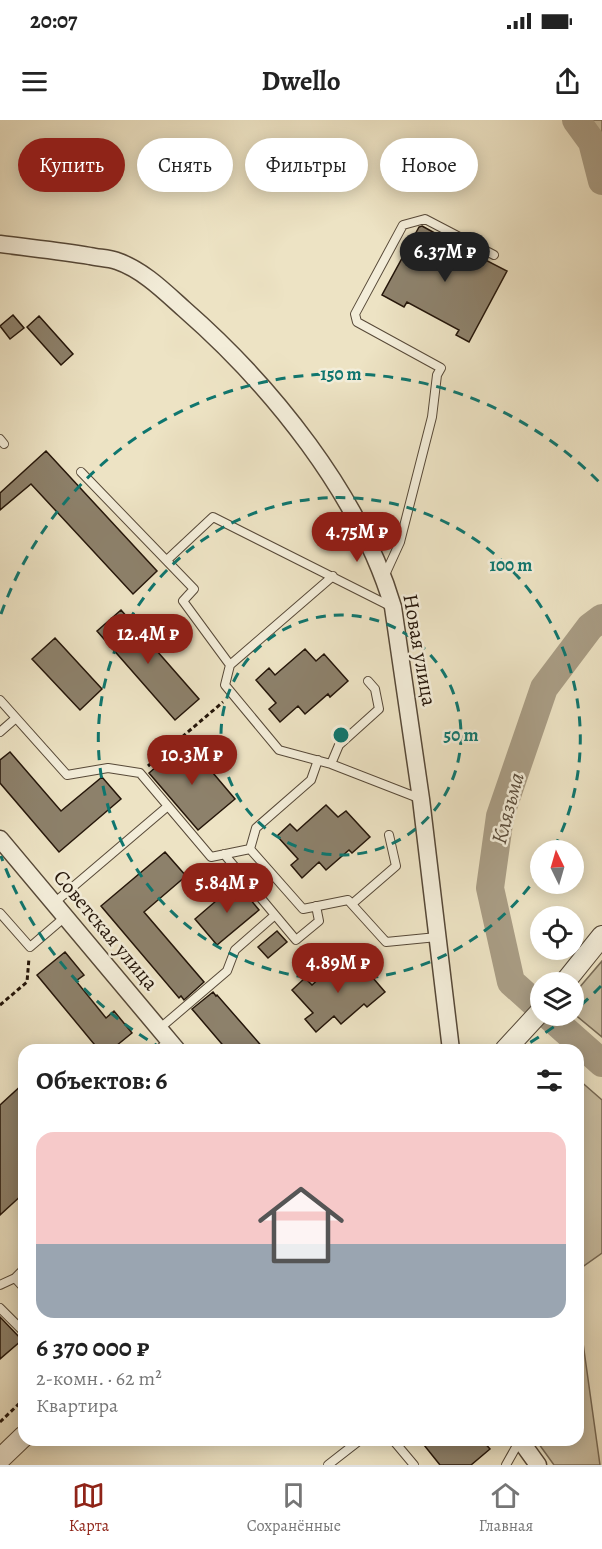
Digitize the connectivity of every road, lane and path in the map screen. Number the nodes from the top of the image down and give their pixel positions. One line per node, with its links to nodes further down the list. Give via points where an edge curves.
1 (0, 244): 6 (street, Новая улица, via 117,261 150,280 206,328 288,416 351,511)
2 (494, 255): 6 (lane, via 425,219 403,225 355,314 357,322 441,368 400,542)
3 (81, 472): 4 (lane)
4 (167, 560): 5 (lane, via 213,517); 8 (lane, via 194,589 183,601)
5 (333, 576): 7 (lane); 8 (lane)
6 (384, 577): 7 (street, Новая улица)
7 (393, 607): 17 (street, Новая улица)
8 (230, 665): 10 (lane, via 225,685)
9 (368, 681): 15 (lane, via 375,688 379,709 339,745)
10 (232, 694): 14 (lane, via 279,750); 16 (path)
11 (0, 700): 12 (lane)
12 (16, 718): 13 (lane); 16 (lane, via 66,775 108,768)
13 (0, 732)
14 (318, 760): 15 (lane); 21 (lane, via 311,780 256,828)
15 (331, 764): 17 (lane)
16 (140, 773): 18 (lane)
17 (421, 799): 30 (street, Новая улица)
18 (168, 806): 22 (lane, via 211,857); 23 (lane)
19 (389, 835): 24 (lane, via 396,866)
20 (0, 839): 23 (street, Советская улица)
21 (250, 849): 22 (lane); 25 (lane, via 303,909)
22 (224, 854): 27 (lane)
23 (54, 903): 28 (street, Советская улица)
24 (352, 904): 25 (lane, via 348,900); 30 (lane, via 386,942)
25 (316, 906): 27 (lane, via 319,921 296,940)
26 (0, 913): 31 (lane)
27 (275, 915): 35 (lane, via 235,950 227,971)
28 (65, 917): 31 (lane); 35 (street, Советская улица)
29 (602, 936): 32 (street)
30 (437, 937): 36 (street, Новая улица)
31 (30, 947): 33 (path, via 27,982)
32 (574, 972)
33 (0, 1005)
34 (530, 1023): 37 (street)
35 (166, 1042)
36 (450, 1044)
37 (511, 1044)
38 (18, 1275): 39 (lane)
39 (15, 1278): 40 (lane); 41 (lane)
40 (18, 1281)
41 (0, 1285)
42 (0, 1308): 43 (lane)
43 (18, 1326)
44 (18, 1406): 45 (path)
45 (0, 1422)
46 (18, 1442): 51 (street)
47 (351, 1446): 52 (lane)
48 (398, 1446): 53 (lane)
49 (517, 1446): 54 (lane)
50 (524, 1446): 55 (street)
51 (0, 1459)
52 (328, 1465)
53 (414, 1465)
54 (506, 1465)
55 (538, 1465)

